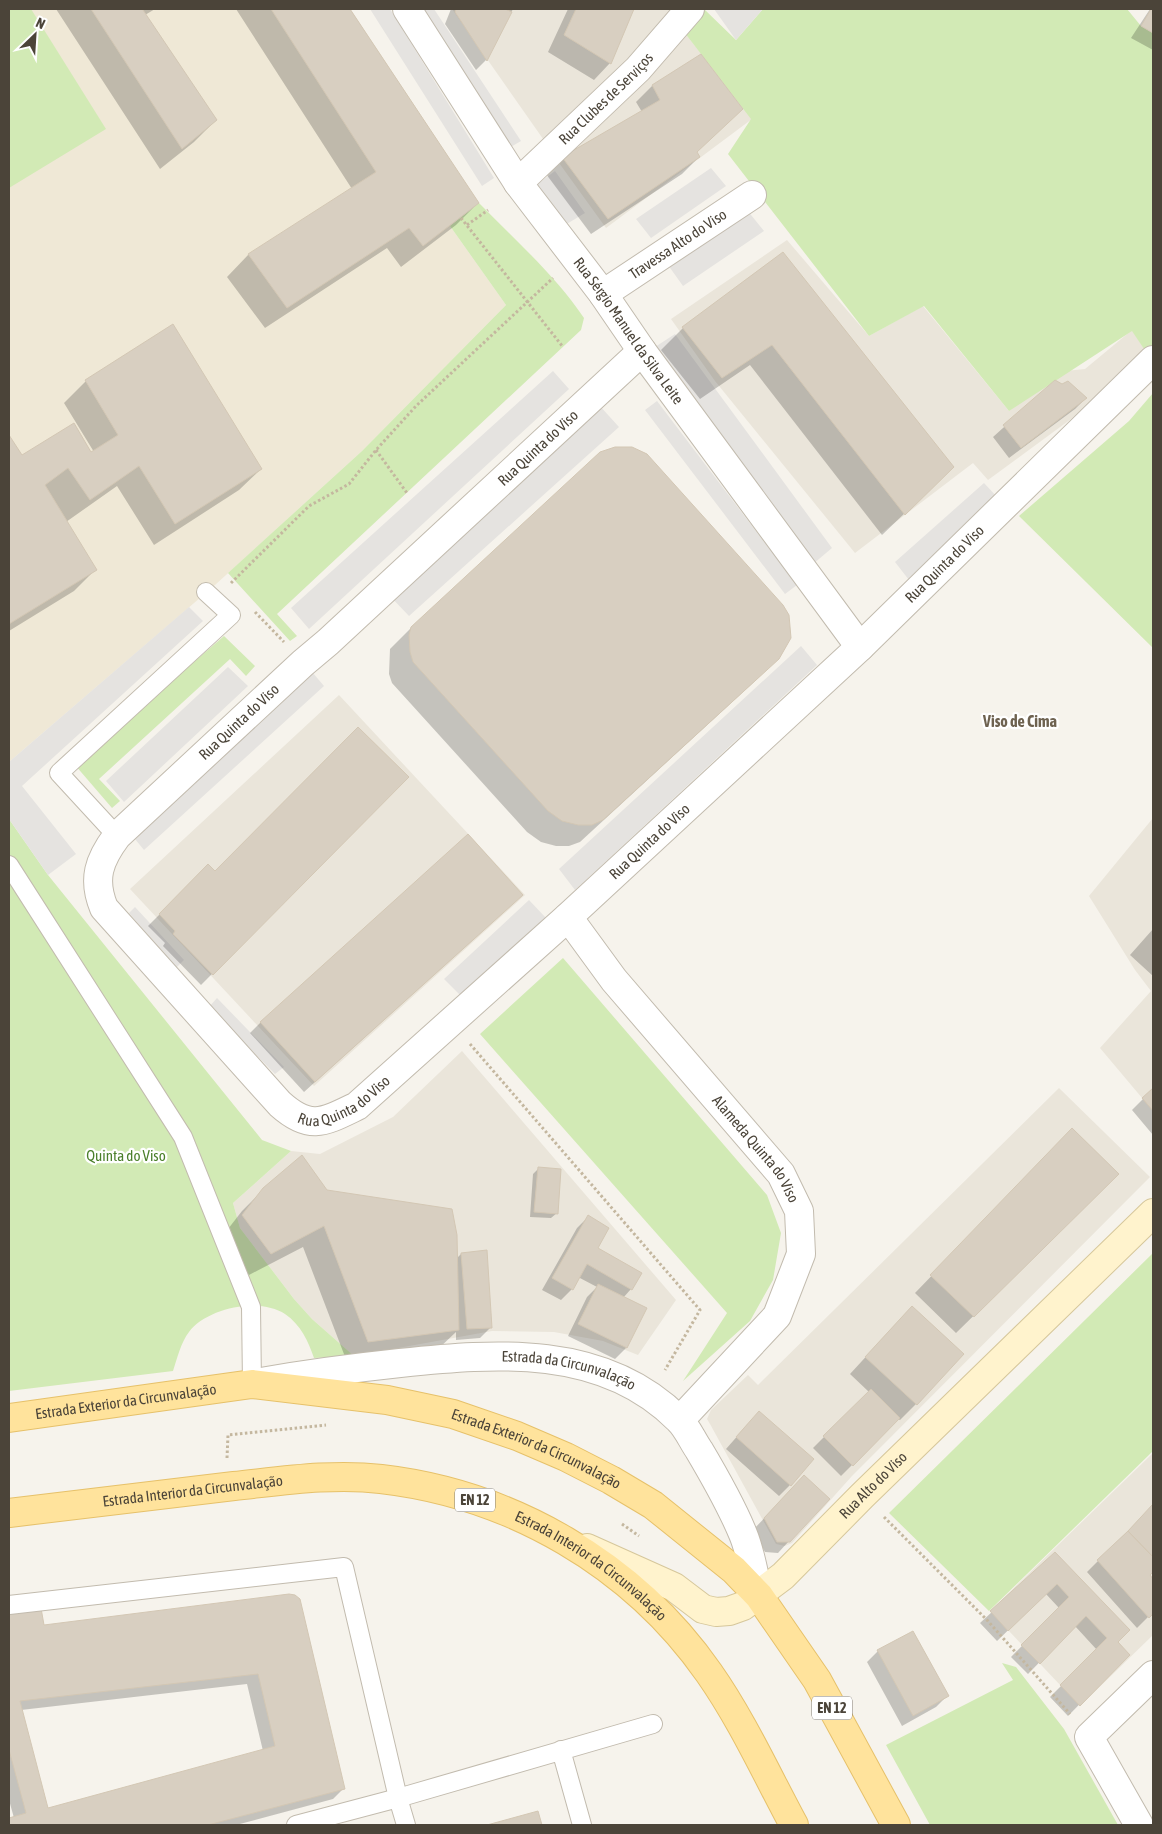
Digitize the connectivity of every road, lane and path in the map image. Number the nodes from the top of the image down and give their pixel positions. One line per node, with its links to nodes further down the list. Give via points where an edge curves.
1 (407, 9): 3 (street, Rua Sérgio Manuel da Silva Leite)
2 (690, 9): 3 (street, Rua Clubes de Serviços, via 638,69)
3 (518, 183): 9 (street, Rua Sérgio Manuel da Silva Leite)
4 (752, 195): 9 (street, Travessa Alto do Viso)
5 (488, 210): 7 (path)
6 (461, 218): 7 (path)
7 (467, 225): 10 (path)
8 (553, 278): 10 (path)
9 (604, 294): 12 (street, Rua Sérgio Manuel da Silva Leite)
10 (528, 302): 11 (path); 14 (path, via 416,406)
11 (563, 347)
12 (642, 351): 18 (street, Rua Sérgio Manuel da Silva Leite); 19 (street, Rua Quinta do Viso)
13 (1153, 360): 18 (street, Rua Quinta do Viso)
14 (376, 450): 15 (path); 16 (path, via 349,484 309,506)
15 (407, 493)
16 (229, 585)
17 (206, 592): 19 (lane, via 230,615 59,772)
18 (860, 647): 21 (street, Rua Quinta do Viso)
19 (117, 836): 22 (street, Rua Quinta do Viso, via 107,849 98,876 98,893 104,908 294,1117 310,1123 330,1120 357,1106)
20 (9, 865): 24 (lane, via 183,1137 251,1306)
21 (568, 917): 22 (street, Rua Quinta do Viso); 27 (street, Alameda Quinta do Viso, via 614,980 781,1174 798,1210 801,1254 776,1316)
22 (451, 1020): 25 (path, via 700,1310)
23 (1153, 1214): 28 (main road, Rua Alto do Viso)
24 (252, 1384): 25 (street, Estrada da Circunvalação, via 333,1370 444,1358 497,1356 556,1358 601,1370); 26 (main road, Estrada Exterior da Circunvalação / EN 12); 31 (main road, Estrada Exterior da Circunvalação / EN 12, via 387,1400 453,1414 517,1436 612,1480 653,1505 734,1570)
25 (651, 1395): 27 (street, Estrada da Circunvalação)
26 (9, 1418)
27 (680, 1420): 31 (street, Estrada da Circunvalação, via 714,1474 744,1535)
28 (862, 1496): 31 (main road, Rua Alto do Viso); 35 (path, via 987,1620)
29 (9, 1513): 30 (main road, Estrada Interior da Circunvalação / EN 12, via 270,1482 379,1478 464,1496)
30 (553, 1532): 31 (main road, Rua Alto do Viso, via 674,1587 703,1609 729,1611); 41 (main road, Estrada Interior da Circunvalação / EN 12, via 645,1598 679,1635 709,1672)
31 (759, 1596): 42 (main road, Estrada Exterior da Circunvalação / EN 12, via 817,1680)
32 (9, 1606): 37 (lane, via 344,1567)
33 (1153, 1675): 35 (street)
34 (653, 1724): 36 (lane)
35 (1089, 1737): 43 (street)
36 (561, 1750): 37 (lane); 40 (lane)
37 (398, 1798): 38 (lane); 39 (lane)
38 (296, 1825)
39 (406, 1825)
40 (582, 1825)
41 (794, 1825)
42 (896, 1825)
43 (1139, 1825)

